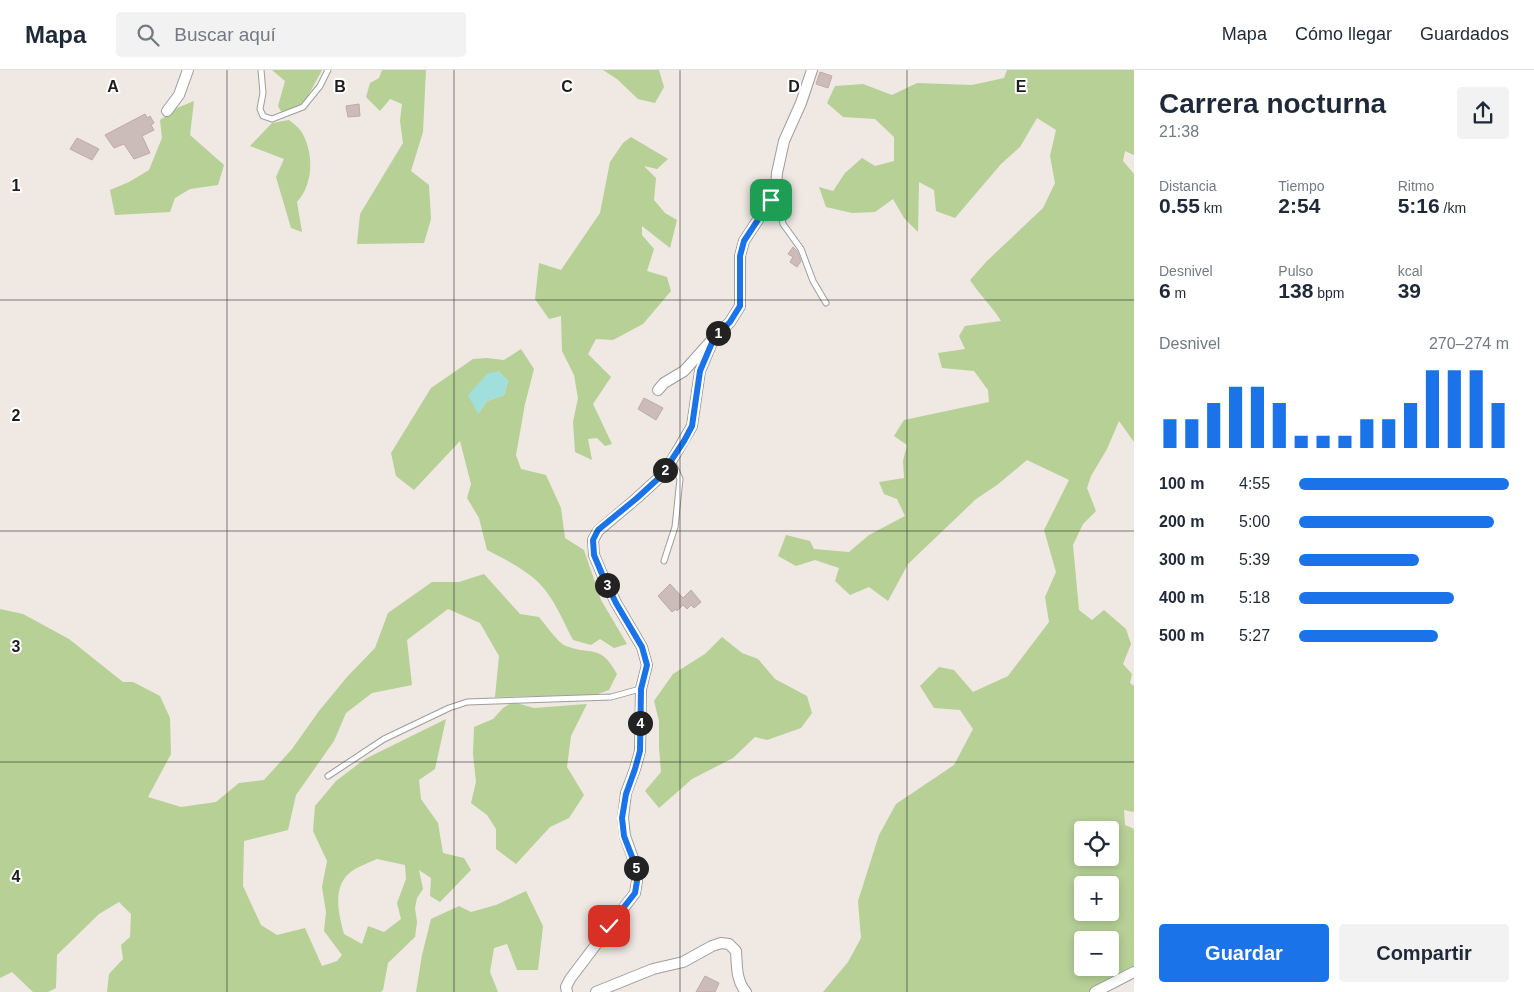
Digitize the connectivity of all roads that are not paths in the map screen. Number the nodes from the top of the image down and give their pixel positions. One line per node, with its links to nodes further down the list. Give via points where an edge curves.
1 (188, 70): 5 (street, via 179,95)
2 (261, 70): 3 (lane, via 263,93 260,109 263,116 272,118 303,106 320,86)
3 (328, 70)
4 (812, 70): 6 (street, via 784,141)
5 (167, 110)
6 (776, 187): 7 (lane, via 783,224 801,249 813,281); 8 (street, via 744,241 740,256 740,306)
7 (826, 303)
8 (714, 338): 9 (street, via 684,371); 10 (street, via 700,371 692,426)
9 (658, 390)
10 (672, 460): 11 (lane, via 680,479 675,527); 12 (street, via 661,476 598,530 593,540 594,555 602,574 642,647 647,665)
11 (664, 561)
12 (641, 689): 13 (lane, via 611,697 467,702 384,739); 15 (street, via 640,751 622,818 624,836 636,867 635,893 570,979)
13 (328, 776)
14 (1134, 972): 18 (street)
15 (567, 992)
16 (596, 992): 17 (street, via 653,969 683,962 721,943 729,944 736,951 739,979)
17 (746, 992)
18 (1095, 992)

